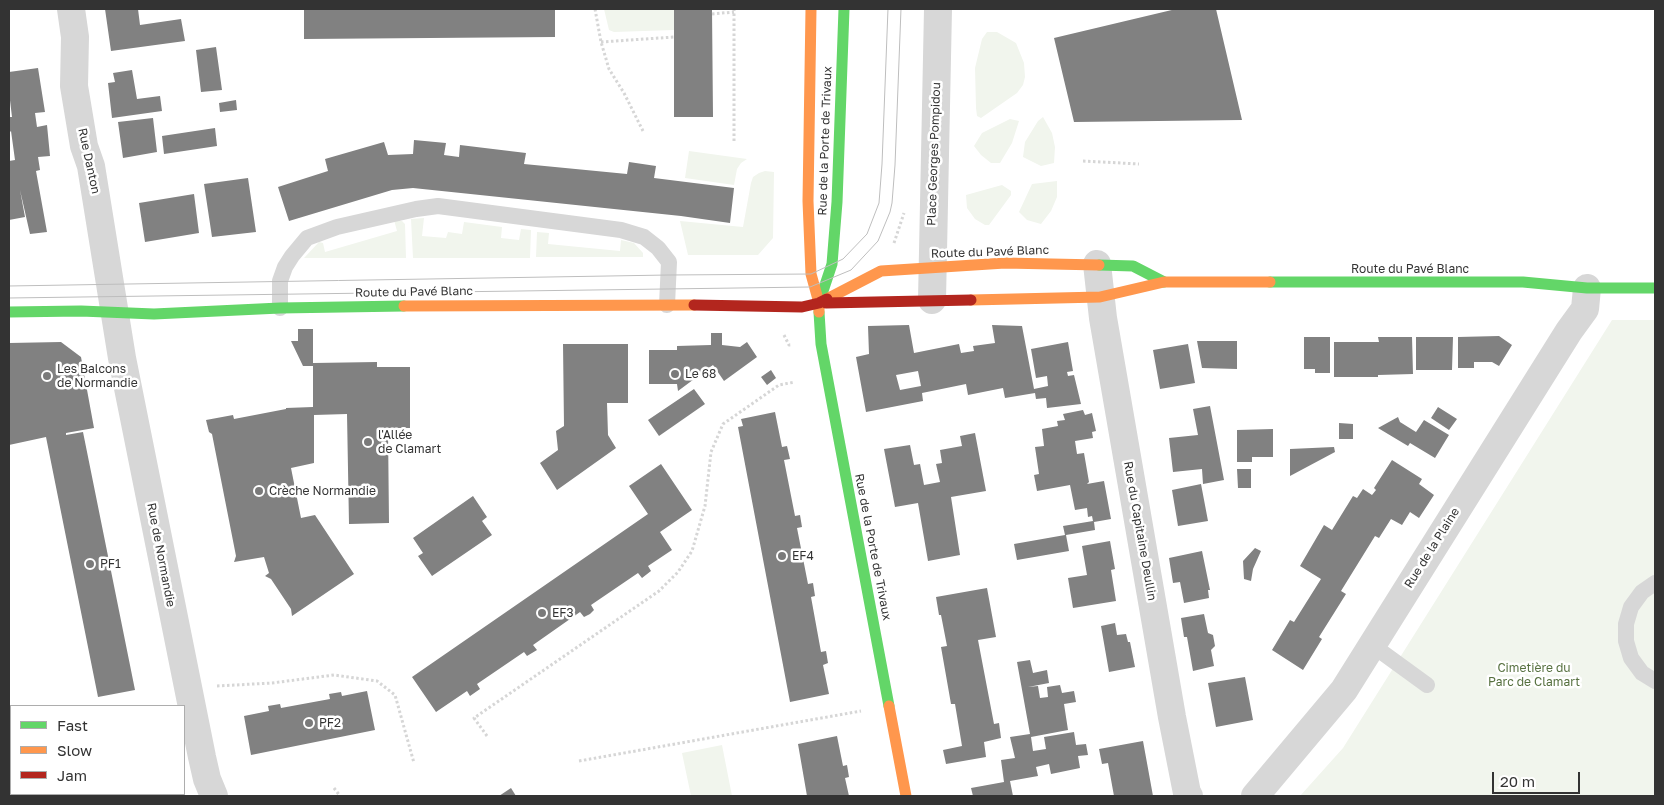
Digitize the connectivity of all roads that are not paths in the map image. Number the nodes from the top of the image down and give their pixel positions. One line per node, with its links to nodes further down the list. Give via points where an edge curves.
1 (71, 9): 16 (street, Rue Danton, via 75,37 74,86 84,146 91,166)
2 (811, 9): 12 (main road, Rue de la Porte de Trivaux, via 808,202 811,274)
3 (844, 9): 12 (main road, Rue de la Porte de Trivaux, via 833,255)
4 (938, 9): 6 (street, Place Georges Pompidou)
5 (1097, 264): 6 (main road, Route du Pavé Blanc, via 1005,263); 7 (main road, Route du Pavé Blanc, via 1133,266); 10 (street, Rue du Capitaine Deullin)
6 (931, 267): 11 (street, Place Georges Pompidou); 12 (main road, Route du Pavé Blanc, via 881,271)
7 (1164, 282): 8 (main road, Route du Pavé Blanc, via 1524,282); 10 (main road, Route du Pavé Blanc)
8 (1587, 288): 9 (main road, Route du Pavé Blanc); 18 (street, Rue de la Plaine, via 1585,309)
9 (1655, 288)
10 (1100, 297): 11 (main road, Route du Pavé Blanc); 23 (street, Rue du Capitaine Deullin, via 1172,717)
11 (932, 300): 12 (main road, Route du Pavé Blanc)
12 (819, 303): 13 (main road, Route du Pavé Blanc, via 802,307); 22 (main road, Rue de la Porte de Trivaux, via 821,344)
13 (666, 306): 14 (main road, Route du Pavé Blanc); 14 (lane, via 668,262 644,237 621,230 438,206 337,227 307,238 285,267 280,281)
14 (280, 308): 16 (main road, Route du Pavé Blanc)
15 (9, 312): 16 (main road, Route du Pavé Blanc)
16 (115, 313): 21 (street, Rue de Normandie, via 189,692 207,779)
17 (1655, 583): 19 (lane, via 1642,592 1631,607 1626,641 1631,658)
18 (1372, 645): 20 (lane); 24 (street, Rue de la Plaine, via 1344,690)
19 (1655, 681)
20 (1427, 685)
21 (214, 796)
22 (906, 796)
23 (1189, 796)
24 (1255, 796)

